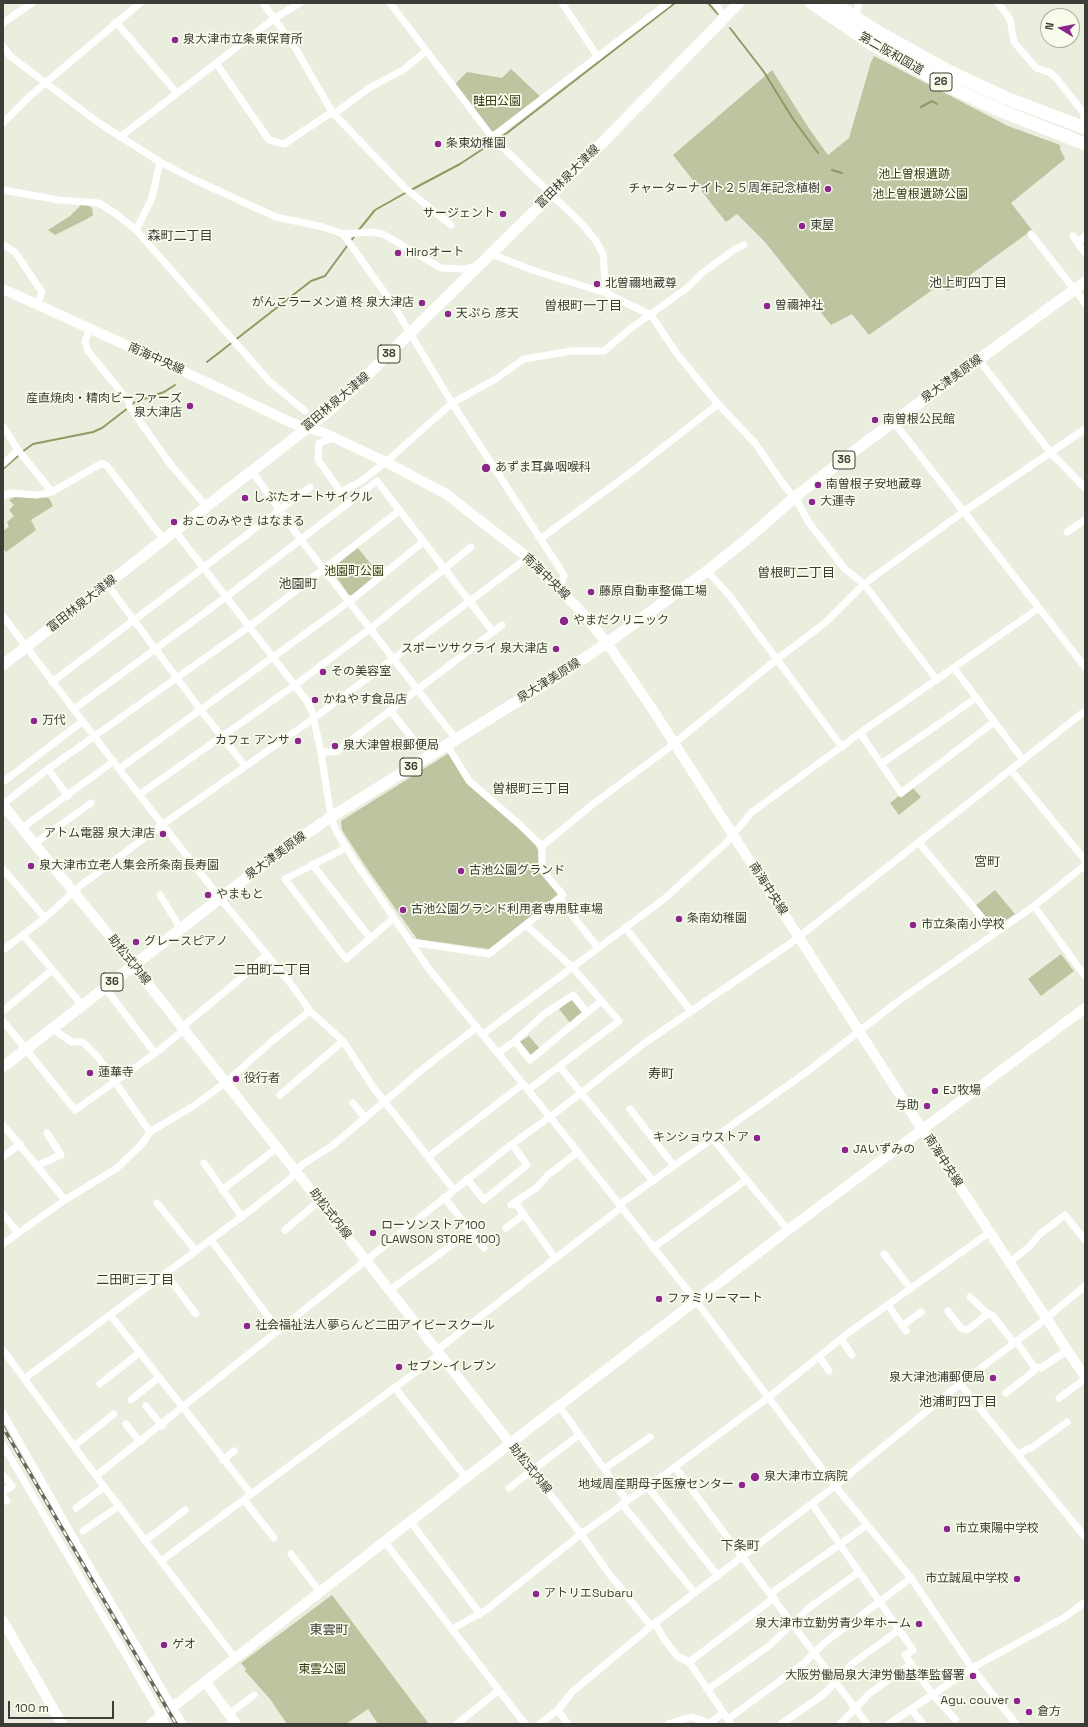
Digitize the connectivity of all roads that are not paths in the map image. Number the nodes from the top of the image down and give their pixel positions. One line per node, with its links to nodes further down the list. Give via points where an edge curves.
1 (32, 3): 18 (street)
2 (140, 3): 17 (street)
3 (263, 3): 16 (street)
4 (300, 3): 16 (street)
5 (562, 3): 21 (street)
6 (668, 3): 21 (street)
7 (715, 3): 14 (street)
8 (740, 3): 14 (main road, 富田林泉大津線 / 38)
9 (812, 3): 31 (highway, 第二阪和国道 / 26, via 870,43 944,84 999,110)
10 (832, 3): 15 (highway, 第二阪和国道 / 26)
11 (859, 3): 15 (street)
12 (998, 3): 26 (street, via 1010,19 1014,42 1036,68 1051,73 1058,79 1083,112)
13 (394, 4): 20 (street)
14 (725, 16): 34 (main road, 富田林泉大津線 / 38, via 701,44)
15 (855, 17): 28 (highway, 第二阪和国道 / 26, via 950,72 1006,98)
16 (275, 18): 22 (street); 25 (street)
17 (116, 22): 23 (street); 24 (street)
18 (3, 23)
19 (3, 46): 23 (street, via 10,56)
20 (426, 51): 25 (street, via 403,70 369,88); 30 (street)
21 (598, 57): 30 (street)
22 (216, 63): 24 (street); 25 (street, via 269,140 284,144)
23 (46, 83): 27 (street); 29 (street)
24 (176, 92): 29 (street)
25 (333, 113): 35 (street, via 405,188)
26 (1085, 122)
27 (3, 123)
28 (1085, 127): 31 (street)
29 (120, 137): 32 (street)
30 (492, 137): 34 (street)
31 (1082, 143)
32 (160, 162): 36 (street, via 152,198); 37 (street, via 276,217)
33 (3, 190): 36 (street, via 52,199 98,203)
34 (551, 195): 43 (main road, 富田林泉大津線 / 38); 48 (street, via 596,241 603,254)
35 (451, 225)
36 (136, 230): 57 (street, via 270,382)
37 (343, 234): 44 (street, via 383,234 441,268 464,269); 53 (street, via 392,303)
38 (1031, 234): 47 (street)
39 (1085, 236): 42 (street, via 1075,239)
40 (3, 245): 50 (street, via 15,252 42,292)
41 (744, 245): 51 (street, via 701,274)
42 (1084, 252)
43 (491, 254): 44 (main road, 富田林泉大津線 / 38); 48 (street)
44 (479, 265): 53 (main road, 富田林泉大津線 / 38)
45 (1085, 282): 47 (main road, 泉大津美原線 / 36)
46 (3, 290): 50 (street, 南海中央線)
47 (1075, 290): 49 (street); 54 (main road, 泉大津美原線 / 36)
48 (606, 293): 51 (street)
49 (1085, 303)
50 (37, 305): 52 (street, 南海中央線)
51 (651, 315): 55 (street, via 604,351 571,351 524,358 494,380); 56 (street, via 677,354)
52 (90, 329): 60 (street, 南海中央線, via 292,423); 75 (street, via 85,341 88,351 129,402 130,408 171,464)
53 (409, 335): 55 (street); 60 (main road, 富田林泉大津線 / 38, via 356,386)
54 (979, 360): 58 (main road, 泉大津美原線 / 36); 64 (street)
55 (452, 403): 65 (street); 82 (street)
56 (718, 404): 73 (street, via 755,443 786,488); 82 (street)
57 (305, 411)
58 (894, 421): 73 (main road, 泉大津美原線 / 36); 78 (street)
59 (3, 426): 63 (street)
60 (308, 426): 62 (street, 南海中央線); 67 (main road, 富田林泉大津線 / 38)
61 (1085, 429): 64 (street)
62 (333, 438): 65 (street, 南海中央線); 71 (street, via 319,443 318,460)
63 (20, 452): 66 (street); 70 (street)
64 (1051, 453): 69 (street); 78 (street)
65 (386, 462): 71 (street); 87 (street, 南海中央線, via 446,494)
66 (3, 464)
67 (252, 471): 75 (main road, 富田林泉大津線 / 38); 76 (street)
68 (310, 487): 76 (street)
69 (1085, 488)
70 (52, 492): 72 (street, via 36,495 9,493); 83 (street, via 102,463 107,466)
71 (341, 492): 74 (street)
72 (3, 496)
73 (796, 496): 91 (main road, 泉大津美原線 / 36); 93 (street, via 809,523 845,568)
74 (349, 503): 77 (street, via 377,481); 84 (street)
75 (207, 507): 80 (main road, 富田林泉大津線 / 38)
76 (279, 509): 84 (street); 88 (street)
77 (400, 511): 85 (street); 89 (street)
78 (963, 512): 93 (street); 98 (street)
79 (1085, 520): 81 (street)
80 (175, 531): 83 (main road, 富田林泉大津線 / 38); 88 (street)
81 (1068, 532)
82 (540, 539): 94 (street, via 564,575)
83 (164, 540): 92 (main road, 富田林泉大津線 / 38)
84 (302, 540): 89 (street); 95 (street)
85 (423, 542): 90 (street); 97 (street)
86 (471, 547): 90 (street)
87 (527, 558): 94 (street, 南海中央線); 96 (street)
88 (204, 568): 95 (street); 100 (street)
89 (326, 570): 97 (street); 102 (street)
90 (445, 570): 96 (street); 103 (street)
91 (707, 571): 105 (main road, 泉大津美原線 / 36); 111 (street, via 729,595)
92 (107, 584): 100 (street); 106 (main road, 富田林泉大津線 / 38)
93 (864, 584): 111 (street, via 825,623); 116 (street)
94 (560, 590): 105 (street, 南海中央線)
95 (226, 597): 102 (street); 107 (street)
96 (470, 600): 104 (street); 110 (street)
97 (350, 601): 103 (street); 108 (street)
98 (1039, 608): 109 (street); 114 (street)
99 (3, 616): 106 (street)
100 (133, 620): 107 (street); 117 (street)
101 (502, 625): 104 (street)
102 (250, 626): 108 (street); 115 (street)
103 (371, 628): 110 (street); 118 (street)
104 (493, 632): 119 (street)
105 (607, 643): 132 (main road, 泉大津美原線 / 36); 133 (street, 南海中央線)
106 (27, 647): 112 (main road, 富田林泉大津線 / 38); 117 (street)
107 (155, 649): 115 (street); 121 (street)
108 (273, 657): 118 (street); 122 (street)
109 (1082, 657): 113 (street)
110 (394, 659): 119 (street); 125 (street)
111 (776, 660): 133 (street); 134 (street)
112 (3, 665)
113 (1085, 667)
114 (954, 668): 116 (street); 120 (street)
115 (177, 678): 122 (street); 129 (street)
116 (937, 680): 128 (street)
117 (52, 682): 121 (street)
118 (295, 685): 125 (street, via 307,701); 130 (street)
119 (417, 689): 123 (street); 132 (street)
120 (976, 698): 127 (street); 138 (street)
121 (74, 709): 126 (street)
122 (200, 710): 130 (street); 141 (street)
123 (390, 710): 131 (street); 135 (street, via 336,752)
124 (1085, 711): 136 (street)
125 (313, 719): 135 (street); 139 (street)
126 (83, 720): 129 (street); 143 (street)
127 (994, 722): 136 (street); 138 (street, via 901,793)
128 (860, 733): 134 (street); 138 (street)
129 (95, 736): 137 (street); 140 (street)
130 (222, 736): 139 (street); 144 (street)
131 (412, 738)
132 (452, 742): 148 (main road, 泉大津美原線 / 36); 154 (street, via 469,781)
133 (674, 742): 151 (street, 南海中央線); 154 (street)
134 (842, 747): 151 (street, via 752,812)
135 (321, 752): 148 (street)
136 (1023, 760): 142 (street)
137 (114, 761): 141 (street); 145 (street)
138 (882, 764)
139 (245, 766): 149 (street)
140 (48, 769): 145 (street); 147 (street)
141 (119, 769): 144 (street)
142 (1011, 770): 152 (street); 156 (street)
143 (3, 782)
144 (140, 794): 149 (street)
145 (68, 796): 150 (street)
146 (91, 803): 153 (street)
147 (3, 805): 150 (street, 助松式内線)
148 (331, 817): 155 (street); 162 (main road, 泉大津美原線 / 36, via 281,850)
149 (163, 824): 160 (street); 162 (street)
150 (22, 828): 153 (street, 助松式内線)
151 (733, 836): 168 (street, via 664,899); 172 (street, 南海中央線)
152 (918, 843): 170 (street); 172 (street)
153 (34, 844): 160 (street, 助松式内線)
154 (542, 846): 163 (street, via 542,870 563,895)
155 (346, 848): 157 (street); 166 (street)
156 (1085, 860)
157 (312, 864): 173 (street); 173 (street, via 285,879 346,959)
158 (1085, 864): 164 (street)
159 (4, 872): 165 (street)
160 (74, 892): 165 (street); 178 (street, 助松式内線)
161 (160, 895): 169 (street)
162 (220, 898): 169 (main road, 泉大津美原線 / 36); 177 (street)
163 (559, 898): 167 (street); 175 (street)
164 (1034, 906): 170 (street); 181 (street)
165 (45, 918): 171 (street)
166 (394, 918): 173 (street); 174 (street)
167 (526, 924): 174 (street, via 489,954); 179 (street)
168 (625, 927): 175 (street); 188 (street)
169 (181, 929): 178 (main road, 泉大津美原線 / 36)
170 (995, 933): 194 (street, via 897,1002)
171 (23, 935): 176 (street); 180 (street)
172 (799, 936): 188 (street); 194 (street, 南海中央線)
173 (370, 938)
174 (410, 942): 191 (street, via 428,969)
175 (598, 948): 179 (street)
176 (3, 950)
177 (266, 955): 187 (street); 193 (street, via 186,1022)
178 (134, 966): 182 (main road, 泉大津美原線 / 36); 193 (street, 助松式内線)
179 (573, 968): 183 (street); 195 (street)
180 (52, 970): 184 (street); 186 (street)
181 (1085, 976)
182 (104, 988): 184 (main road, 泉大津美原線 / 36); 199 (street)
183 (601, 1001): 189 (street); 202 (street, via 619,1022)
184 (82, 1004): 192 (main road, 泉大津美原線 / 36)
185 (1085, 1008): 215 (street)
186 (3, 1011)
187 (310, 1011): 196 (street); 204 (street)
188 (691, 1011): 207 (street, via 646,1042)
189 (587, 1013): 197 (street, via 530,1060); 197 (street, via 573,995 543,1015)
190 (3, 1021): 198 (street)
191 (477, 1027): 195 (street); 209 (street)
192 (52, 1029): 198 (main road, 泉大津美原線 / 36); 203 (street, via 72,1042 83,1042)
193 (183, 1029): 199 (street); 204 (street, 助松式内線)
194 (861, 1031): 215 (street, 南海中央線); 218 (street)
195 (483, 1034): 200 (street)
196 (343, 1041): 208 (street); 209 (street)
197 (515, 1042): 200 (street)
198 (25, 1050): 201 (main road, 泉大津美原線 / 36); 203 (street, via 75,1110)
199 (155, 1053): 203 (street)
200 (498, 1053): 205 (street)
201 (3, 1066)
202 (560, 1067): 206 (street); 207 (street)
203 (117, 1082): 216 (street)
204 (226, 1082): 216 (street, via 195,1105); 221 (street, 助松式内線)
205 (523, 1084): 206 (street); 224 (street)
206 (528, 1090): 212 (street)
207 (582, 1093): 212 (street); 231 (street)
208 (280, 1095)
209 (384, 1102): 213 (street); 224 (street)
210 (353, 1103): 213 (street)
211 (630, 1109): 227 (street)
212 (550, 1117): 220 (street); 222 (street)
213 (364, 1118): 228 (street, via 332,1146 303,1164)
214 (3, 1125): 219 (street)
215 (923, 1130): 245 (street); 246 (street, 南海中央線)
216 (150, 1132): 235 (street, via 142,1144 117,1168)
217 (47, 1133): 226 (street, via 61,1155)
218 (712, 1138): 227 (street); 230 (street)
219 (20, 1144): 223 (street); 226 (street)
220 (512, 1144): 229 (street); 229 (street, via 527,1165 484,1200)
221 (277, 1148): 228 (street, 助松式内線); 232 (street)
222 (578, 1152): 238 (street); 240 (street, via 513,1204)
223 (3, 1157)
224 (428, 1157): 233 (street)
225 (204, 1163): 232 (street)
226 (38, 1166): 235 (street)
227 (674, 1166): 231 (street)
228 (296, 1172): 236 (street, 助松式内線); 241 (street)
229 (468, 1179): 233 (street)
230 (746, 1180): 245 (street); 252 (street)
231 (653, 1181): 238 (street)
232 (222, 1190): 241 (street)
233 (454, 1190): 234 (street)
234 (444, 1197): 244 (street); 256 (street)
235 (65, 1200): 247 (street)
236 (319, 1201): 243 (street); 256 (street, 助松式内線)
237 (156, 1203): 253 (street)
238 (620, 1205): 252 (street); 255 (street, via 618,1210)
239 (3, 1214): 247 (street)
240 (524, 1216): 242 (street); 255 (street)
241 (242, 1217): 248 (street)
242 (506, 1228)
243 (285, 1230)
244 (471, 1230): 251 (street); 261 (street)
245 (788, 1230): 263 (street)
246 (990, 1232): 257 (street, 南海中央線); 260 (street)
247 (18, 1233): 250 (street)
248 (210, 1240): 253 (street); 271 (street)
249 (1085, 1240): 257 (street, via 1065,1215)
250 (3, 1244)
251 (484, 1248)
252 (652, 1248): 263 (street)
253 (196, 1251): 258 (street)
254 (884, 1254): 260 (street)
255 (555, 1258): 276 (street)
256 (366, 1260): 261 (street, 助松式内線); 271 (street)
257 (1010, 1262): 270 (street, 南海中央線)
258 (166, 1274): 267 (street); 269 (street)
259 (1085, 1286): 270 (street)
260 (910, 1289): 264 (street)
261 (390, 1290): 276 (street, 助松式内線)
262 (970, 1297): 268 (street)
263 (696, 1301): 289 (street); 293 (street)
264 (888, 1305): 266 (street, via 904,1329); 272 (street)
265 (948, 1311): 268 (street, via 961,1328 967,1330)
266 (921, 1312)
267 (196, 1314)
268 (988, 1314): 273 (street, via 992,1315)
269 (111, 1316): 277 (street); 284 (street)
270 (1047, 1317): 273 (street); 275 (street, 南海中央線)
271 (279, 1331): 294 (street)
272 (840, 1339): 278 (street); 279 (street)
273 (1015, 1342): 280 (street); 286 (street)
274 (3, 1350): 284 (street)
275 (1068, 1350): 280 (street, via 1041,1368); 283 (street, 南海中央線)
276 (438, 1352): 287 (street); 303 (street, 助松式内線)
277 (139, 1353): 282 (street); 285 (street)
278 (852, 1355)
279 (819, 1356): 281 (street); 289 (street)
280 (1034, 1366): 288 (street, via 1033,1372)
281 (829, 1371)
282 (158, 1378): 291 (street); 294 (street)
283 (1085, 1378): 290 (street)
284 (24, 1379): 305 (street)
285 (100, 1384)
286 (960, 1384): 307 (street); 316 (street)
287 (395, 1388): 314 (street); 320 (street)
288 (1006, 1393)
289 (769, 1397): 309 (street); 316 (street)
290 (1059, 1398)
291 (131, 1400)
292 (146, 1406): 299 (street)
293 (559, 1406): 300 (street); 303 (street)
294 (184, 1408): 299 (street); 308 (street)
295 (3, 1413): 364 (street)
296 (114, 1414): 305 (street)
297 (1067, 1422): 307 (street)
298 (126, 1424): 302 (street)
299 (162, 1426): 302 (street)
300 (579, 1435): 310 (street); 311 (street)
301 (650, 1437): 310 (street)
302 (140, 1442): 313 (street)
303 (510, 1443): 311 (street, 助松式内線); 314 (street)
304 (3, 1445): 371 (street)
305 (74, 1446): 313 (street)
306 (234, 1451): 308 (street)
307 (1018, 1455): 331 (street)
308 (223, 1460): 320 (street)
309 (675, 1467): 315 (street); 337 (street)
310 (604, 1469): 322 (street)
311 (532, 1470): 318 (street); 330 (street, 助松式内線)
312 (3, 1475): 319 (street, via 12,1486)
313 (96, 1476): 317 (street)
314 (466, 1478): 327 (street)
315 (647, 1486): 322 (street); 340 (street)
316 (835, 1486): 323 (street); 328 (street)
317 (104, 1487): 324 (street); 325 (street)
318 (509, 1488)
319 (3, 1492)
320 (252, 1494): 321 (street)
321 (244, 1500): 332 (street); 338 (street)
322 (625, 1502): 330 (street); 343 (street)
323 (812, 1504): 335 (street); 337 (street)
324 (119, 1506): 329 (street); 333 (street)
325 (76, 1508)
326 (185, 1510): 333 (street)
327 (410, 1521): 334 (street); 347 (street)
328 (867, 1525): 335 (street); 341 (street)
329 (84, 1531)
330 (581, 1534): 347 (street); 349 (street, 助松式内線, via 606,1571)
331 (1085, 1537)
332 (274, 1538)
333 (145, 1541): 338 (street)
334 (384, 1541): 342 (street); 351 (street)
335 (840, 1544): 339 (street); 344 (street)
336 (291, 1554): 342 (street)
337 (743, 1557): 340 (street); 344 (street)
338 (161, 1561): 354 (street)
339 (859, 1572): 345 (street); 350 (street, via 810,1607)
340 (718, 1576): 343 (street)
341 (911, 1578): 345 (street); 357 (street)
342 (320, 1592): 354 (street)
343 (695, 1593): 349 (street)
344 (772, 1596): 350 (street); 355 (street)
345 (880, 1601): 352 (street); 353 (street)
346 (1085, 1602): 357 (street, via 1065,1617)
347 (480, 1614): 351 (street)
348 (3, 1620): 373 (street)
349 (653, 1625): 355 (street, 助松式内線, via 677,1656); 367 (street, via 572,1692)
350 (793, 1625): 353 (street); 360 (street, via 769,1646)
351 (452, 1629): 361 (street)
352 (899, 1630): 356 (street, via 912,1650 905,1656); 359 (street, via 853,1663)
353 (814, 1652): 359 (street); 372 (street, via 804,1663)
354 (235, 1658): 358 (street)
355 (689, 1662): 360 (street, 助松式内線)
356 (911, 1664): 362 (street); 365 (street, via 870,1693)
357 (972, 1668): 362 (street); 387 (street)
358 (205, 1681): 364 (street); 369 (street)
359 (835, 1682): 365 (street); 382 (street, via 810,1705)
360 (708, 1689): 368 (street, 助松式内線)
361 (499, 1690): 377 (street); 378 (street)
362 (932, 1694): 366 (street); 370 (street)
363 (254, 1696): 369 (street)
364 (173, 1706): 371 (street); 375 (street)
365 (855, 1709): 383 (street); 384 (street)
366 (911, 1709): 385 (street); 386 (street)
367 (558, 1710): 379 (street); 380 (street)
368 (723, 1713): 372 (street, 助松式内線); 381 (street, via 710,1723 691,1717)
369 (229, 1714): 376 (street)
370 (955, 1719)
371 (163, 1720): 374 (street)
372 (730, 1722)
373 (62, 1724)
374 (151, 1724)
375 (183, 1724)
376 (236, 1724)
377 (457, 1724)
378 (525, 1724)
379 (540, 1724)
380 (568, 1724)
381 (668, 1724)
382 (781, 1724)
383 (840, 1724)
384 (867, 1724)
385 (889, 1724)
386 (923, 1724)
387 (1016, 1724)

